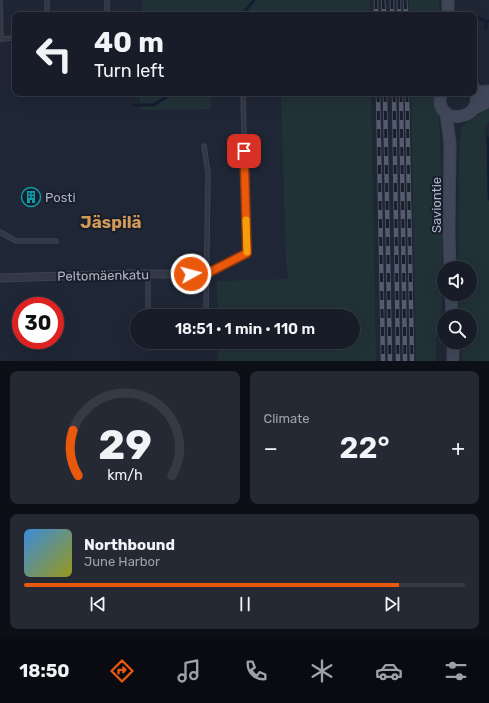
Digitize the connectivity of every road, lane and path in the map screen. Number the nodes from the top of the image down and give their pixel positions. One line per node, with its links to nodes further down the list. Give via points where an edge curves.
1 (0, 0): 9 (lane)
2 (47, 0): 5 (lane)
3 (107, 0): 6 (lane)
4 (448, 0): 7 (main road)
5 (47, 12)
6 (107, 12)
7 (448, 12)
8 (12, 38): 9 (lane)
9 (1, 39)
10 (477, 90): 11 (main road)
11 (489, 91)
12 (243, 96): 25 (lane, via 247,253)
13 (440, 96): 17 (main road, Saviontie)
14 (476, 96): 16 (main road)
15 (489, 101): 16 (main road)
16 (475, 108): 18 (main road, via 466,116)
17 (446, 112): 18 (main road); 19 (main road, Saviontie)
18 (458, 118): 19 (main road, Saviontie)
19 (450, 143): 23 (main road, Saviontie)
20 (204, 146): 25 (lane, via 208,173)
21 (0, 232): 22 (lane, via 16,241)
22 (56, 241)
23 (450, 261)
24 (148, 274): 25 (street, Peltomäenkatu); 26 (street, Peltomäenkatu); 27 (lane)
25 (206, 274): 28 (lane)
26 (0, 278)
27 (148, 309)
28 (206, 309)
29 (453, 349): 30 (main road)
30 (453, 361)

